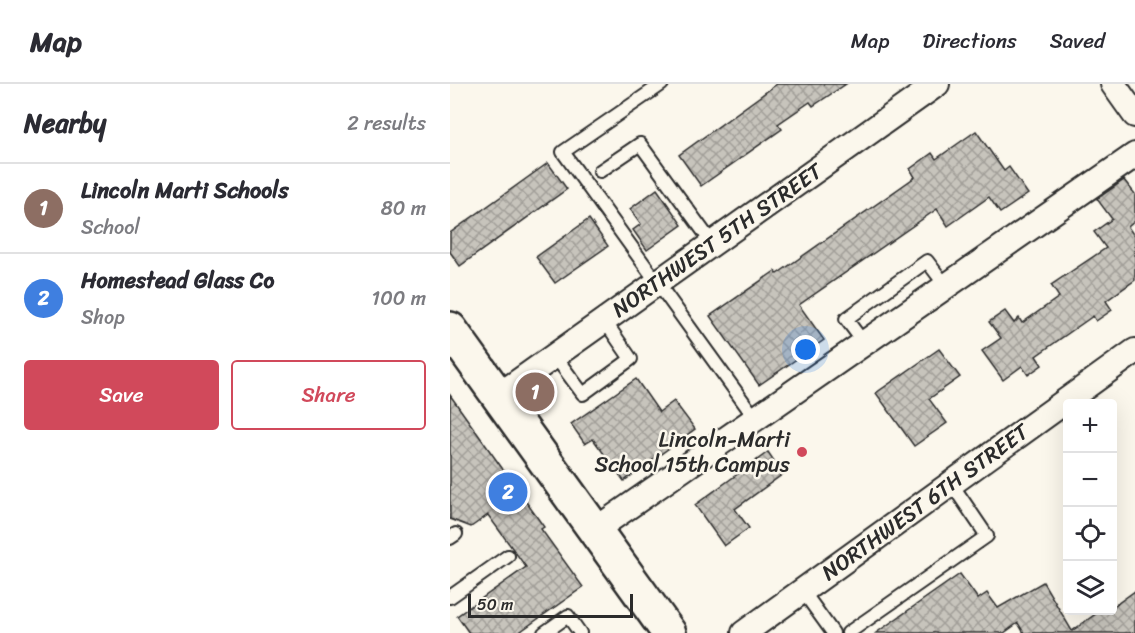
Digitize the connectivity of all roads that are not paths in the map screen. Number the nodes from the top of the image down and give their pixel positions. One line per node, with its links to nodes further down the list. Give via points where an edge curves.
1 (662, 84): 8 (lane, via 563,152)
2 (936, 84): 7 (street, NORTHWEST 5TH STREET)
3 (1113, 84): 4 (street)
4 (1135, 115)
5 (1135, 155): 14 (street)
6 (600, 171): 7 (lane, via 640,144)
7 (712, 243): 8 (street, NORTHWEST 5TH STREET)
8 (658, 282): 9 (street, NORTHWEST 5TH STREET); 14 (lane)
9 (604, 320): 12 (street, NORTHWEST 5TH STREET); 12 (lane, via 631,359 583,394)
10 (450, 329): 13 (main road)
11 (1135, 351): 15 (street, NORTHWEST 6TH STREET)
12 (554, 356): 13 (street, NORTHWEST 5TH STREET)
13 (498, 396): 16 (main road)
14 (755, 418): 16 (street)
15 (951, 483): 18 (street, NORTHWEST 6TH STREET); 25 (lane, via 987,536)
16 (595, 530): 22 (main road)
17 (508, 556): 19 (lane)
18 (802, 590): 23 (street, NORTHWEST 6TH STREET); 24 (lane)
19 (450, 597)
20 (544, 633): 21 (lane, via 568,616)
21 (580, 633)
22 (669, 633)
23 (744, 633)
24 (833, 633)
25 (848, 633)

